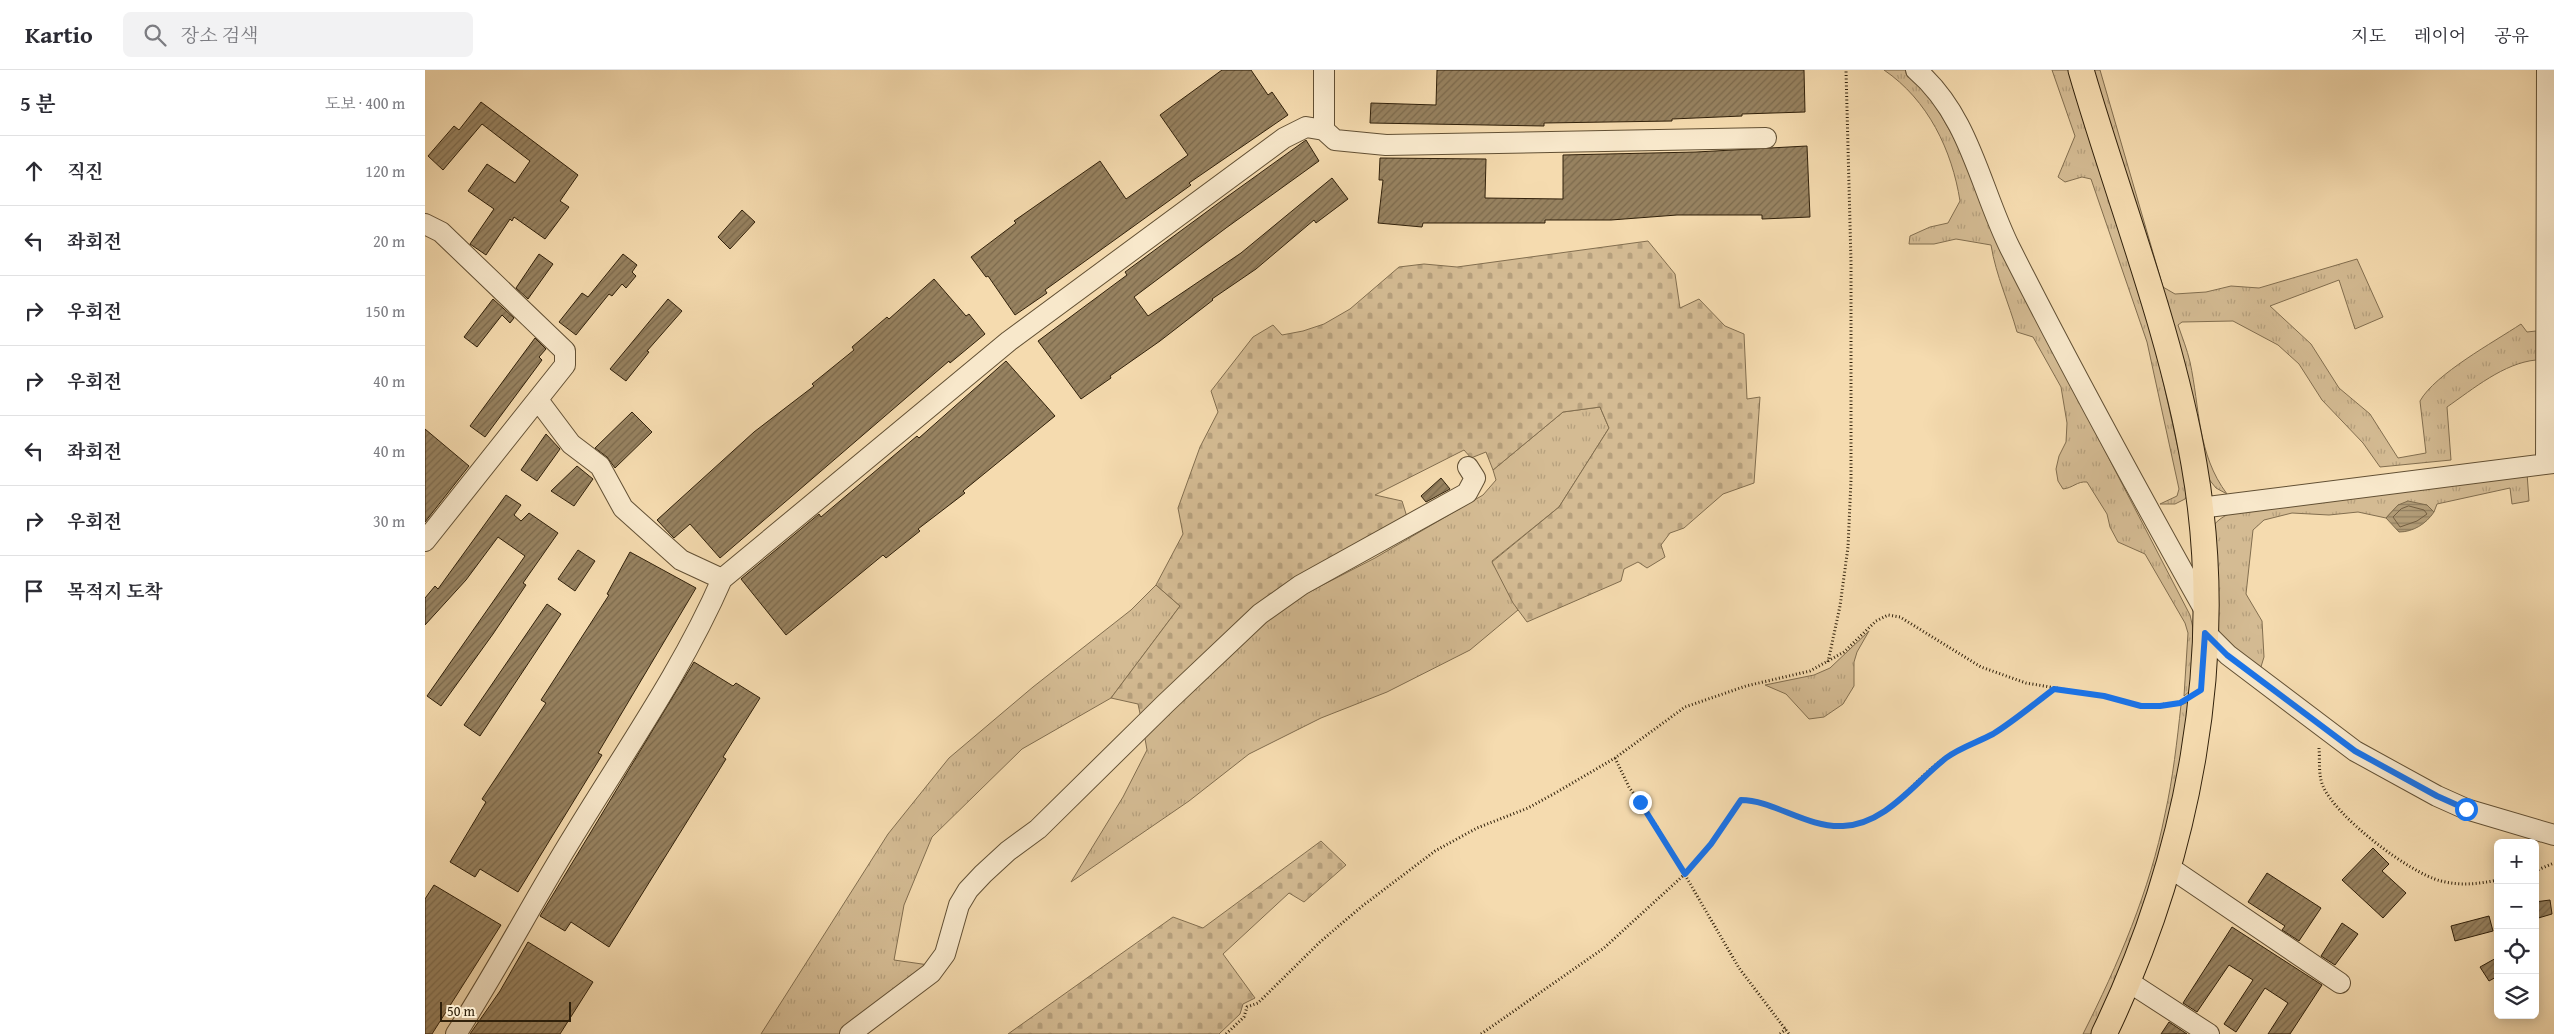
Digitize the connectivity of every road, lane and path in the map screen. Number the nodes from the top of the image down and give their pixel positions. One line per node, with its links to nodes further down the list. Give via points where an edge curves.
1 (1324, 70): 6 (street)
2 (1846, 70): 16 (path, via 1851,262 1851,480 1841,606)
3 (1916, 70): 15 (street, via 1954,114 2008,243)
4 (2081, 70): 12 (main road, via 2164,332 2194,463)
5 (2547, 70): 10 (street)
6 (1324, 130): 7 (street, via 1335,140 1386,145); 14 (street, via 1306,127 1284,138 1009,342)
7 (1766, 138)
8 (425, 224): 9 (street, via 441,232 565,351 565,364)
9 (538, 400): 13 (street); 14 (street, via 571,444 600,466 623,508 681,560)
10 (2550, 463): 12 (street)
11 (1468, 467): 31 (street, via 1475,478 1467,493 1301,585 1253,621 1037,829 967,890 959,905 945,954 931,973)
12 (2200, 508): 15 (main road)
13 (425, 541)
14 (722, 580): 30 (street, via 700,629)
15 (2206, 623): 18 (main road); 19 (street, via 2227,655)
16 (1828, 662): 17 (path, via 1844,652 1876,621 1888,615 1900,616 1981,667); 20 (path, via 1810,671 1747,686 1685,708)
17 (2054, 689): 18 (path, via 2104,696 2141,706 2180,703); 25 (path, via 1994,733 1947,757 1895,804 1865,822 1824,825 1753,800 1741,800 1711,844)
18 (2201, 690): 23 (main road, via 2188,789)
19 (2319, 724): 21 (street, via 2355,751 2437,796 2466,809); 26 (path, via 2322,785 2333,803 2359,827 2392,855 2440,881 2461,884)
20 (1615, 758): 25 (path, via 1629,787); 32 (path, via 1528,808 1477,828 1400,875 1320,942 1258,1003 1247,1007 1244,1017)
21 (2554, 835)
22 (2554, 863): 24 (path)
23 (2169, 867): 27 (main road); 28 (street)
24 (2539, 869)
25 (1685, 874): 29 (path, via 1739,968); 33 (path, via 1604,948)
26 (2494, 880)
27 (2129, 982): 36 (main road); 37 (street)
28 (2340, 983)
29 (1786, 1029): 34 (path); 35 (path)
30 (456, 1034)
31 (850, 1034)
32 (1226, 1034)
33 (1481, 1034)
34 (1780, 1034)
35 (1789, 1034)
36 (2103, 1034)
37 (2209, 1034)

